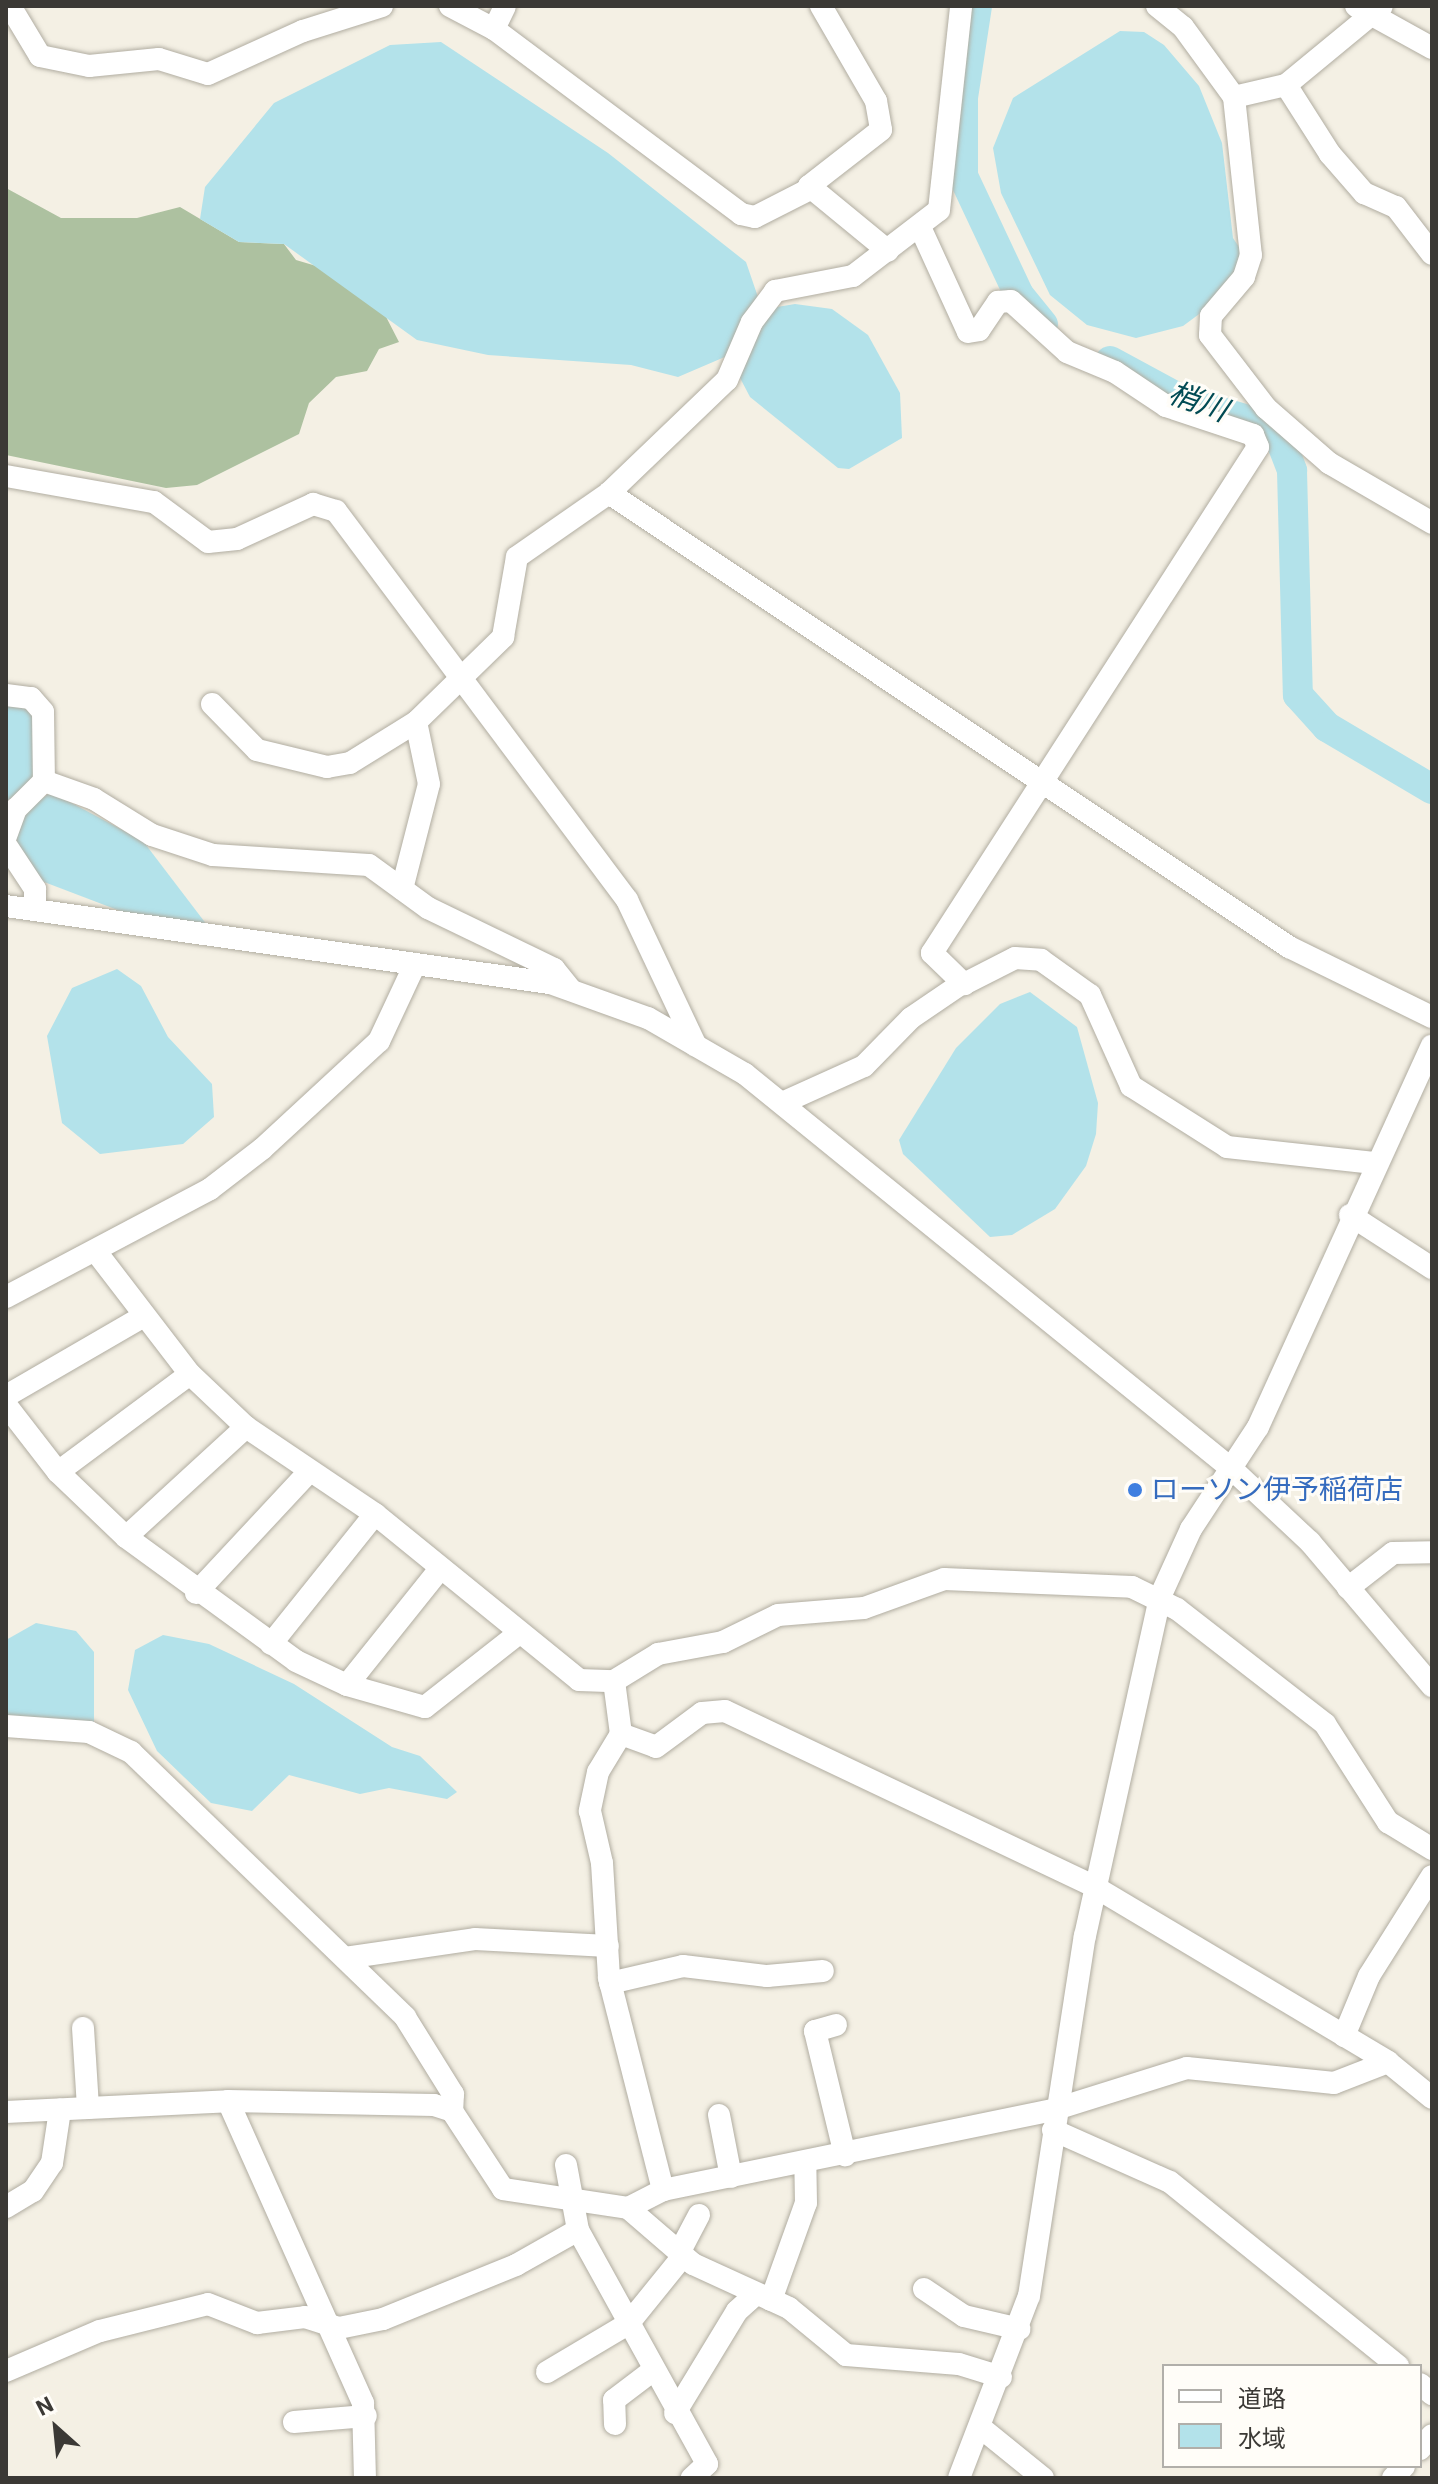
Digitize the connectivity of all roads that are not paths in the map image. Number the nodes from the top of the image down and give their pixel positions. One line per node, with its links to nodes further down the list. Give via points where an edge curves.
1 (10, 6): 2 (street, via 40,56 89,66 159,59 208,74 303,31)
2 (382, 6)
3 (450, 6): 9 (street)
4 (505, 6): 9 (street)
5 (821, 6): 13 (street, via 876,101 881,130 818,174)
6 (961, 6): 14 (street, via 944,196)
7 (1157, 6): 12 (street, via 1183,27)
8 (1370, 9): 10 (street); 11 (street)
9 (494, 29): 13 (street, via 741,214 755,217)
10 (1432, 48)
11 (1286, 85): 12 (street); 16 (street, via 1330,154 1364,193 1396,207)
12 (1234, 97): 19 (street, via 1251,255 1244,277 1211,316 1210,335 1266,408 1329,463)
13 (810, 189): 15 (street)
14 (920, 227): 15 (street); 25 (street, via 968,332 979,330 998,302 1011,301 1067,352 1115,372 1166,406 1253,435 1258,447)
15 (888, 251): 18 (street, via 832,285 788,284 775,291 752,322 727,380)
16 (1432, 254)
17 (6, 476): 20 (street, via 154,502 208,542 237,539 323,503 336,511)
18 (609, 493): 20 (street, via 517,557 503,637); 25 (street)
19 (1432, 523)
20 (462, 681): 23 (street); 35 (street, via 642,924)
21 (6, 695): 24 (street, via 31,698 43,712)
22 (212, 704): 23 (street, via 257,750 327,767 350,763)
23 (416, 722): 28 (street, via 429,784)
24 (44, 781): 26 (street, via 16,809); 28 (street, via 94,799 152,835 213,855 355,862)
25 (1040, 783): 32 (street, via 931,944); 34 (street, via 1289,947)
26 (6, 835)
27 (6, 845): 30 (street, via 35,889)
28 (402, 889): 33 (street, via 554,969)
29 (6, 906): 30 (street)
30 (35, 910): 31 (street)
31 (415, 964): 33 (street); 40 (street, via 379,1041 262,1149 210,1189)
32 (961, 984): 37 (street, via 911,1018 864,1066); 38 (street, via 1015,958 1041,960 1090,995 1131,1086 1209,1139 1241,1152)
33 (571, 990): 35 (street, via 648,1018)
34 (1432, 1017)
35 (696, 1046): 37 (street)
36 (1431, 1049): 38 (street)
37 (782, 1103): 48 (street)
38 (1374, 1163): 39 (street)
39 (1350, 1215): 41 (street); 48 (street)
40 (97, 1253): 42 (street); 43 (street)
41 (1432, 1268)
42 (6, 1297)
43 (144, 1316): 44 (street); 45 (street)
44 (190, 1374): 47 (street); 49 (street)
45 (6, 1396)
46 (6, 1405): 49 (street)
47 (246, 1427): 50 (street); 52 (street)
48 (1233, 1470): 55 (street); 57 (street, via 1191,1529)
49 (58, 1472): 52 (street)
50 (308, 1473): 51 (street); 56 (street)
51 (375, 1514): 54 (street); 59 (street)
52 (126, 1537): 56 (street)
53 (1432, 1552): 55 (street, via 1393,1553)
54 (440, 1569): 58 (street); 61 (street)
55 (1348, 1588): 62 (street)
56 (196, 1593): 59 (street)
57 (1160, 1597): 60 (street, via 1132,1587 944,1579 864,1608 778,1615 723,1642 658,1654); 65 (street, via 1325,1724 1388,1822); 67 (street)
58 (519, 1633): 60 (street, via 579,1680); 61 (street, via 425,1707)
59 (271, 1644): 61 (street)
60 (614, 1681): 64 (street)
61 (347, 1685)
62 (1432, 1686)
63 (6, 1726): 69 (street, via 116,1741)
64 (621, 1734): 67 (street, via 656,1747 702,1713 725,1711); 68 (street, via 598,1772 590,1811 602,1863)
65 (1432, 1849)
66 (1432, 1876): 74 (street, via 1369,1976)
67 (1095, 1887): 74 (street); 83 (street)
68 (608, 1946): 69 (street, via 475,1939); 71 (street)
69 (345, 1958): 80 (street, via 428,2048 453,2094)
70 (823, 1971): 71 (street, via 767,1976 683,1966)
71 (610, 1983): 88 (street)
72 (836, 2025): 84 (street, via 815,2031)
73 (83, 2028): 78 (street)
74 (1344, 2036): 75 (street)
75 (1388, 2062): 76 (street); 83 (street, via 1334,2083 1187,2068)
76 (1432, 2098)
77 (228, 2101): 78 (street); 80 (street); 97 (street)
78 (88, 2108): 79 (street)
79 (60, 2110): 81 (street); 90 (street, via 52,2163 33,2191)
80 (452, 2111): 89 (street, via 503,2189)
81 (6, 2112)
82 (719, 2115): 87 (street)
83 (1054, 2120): 84 (street); 99 (street); 100 (street, via 1170,2182)
84 (845, 2155): 85 (street)
85 (805, 2164): 87 (street); 96 (street, via 806,2203)
86 (566, 2165): 89 (street)
87 (731, 2177): 88 (street)
88 (663, 2190): 91 (street)
89 (574, 2198): 91 (street); 93 (street)
90 (6, 2207)
91 (628, 2208): 94 (street)
92 (699, 2215): 94 (street)
93 (578, 2230): 97 (street, via 437,2301 339,2328); 98 (street)
94 (681, 2254): 96 (street); 98 (street)
95 (924, 2289): 99 (street, via 964,2316)
96 (763, 2297): 104 (street, via 860,2362 959,2364); 105 (street, via 737,2311)
97 (323, 2323): 101 (street, via 305,2317 257,2323 208,2304 100,2331); 106 (street)
98 (628, 2324): 102 (street); 103 (street)
99 (1020, 2329): 104 (street)
100 (1396, 2364)
101 (6, 2371)
102 (652, 2371): 105 (street); 108 (street, via 614,2400)
103 (547, 2372)
104 (1001, 2377): 109 (street)
105 (675, 2413): 110 (street)
106 (366, 2416): 107 (street); 111 (street)
107 (294, 2422)
108 (615, 2424)
109 (980, 2427): 112 (street); 113 (street)
110 (706, 2473)
111 (365, 2478)
112 (959, 2478)
113 (1043, 2478)

